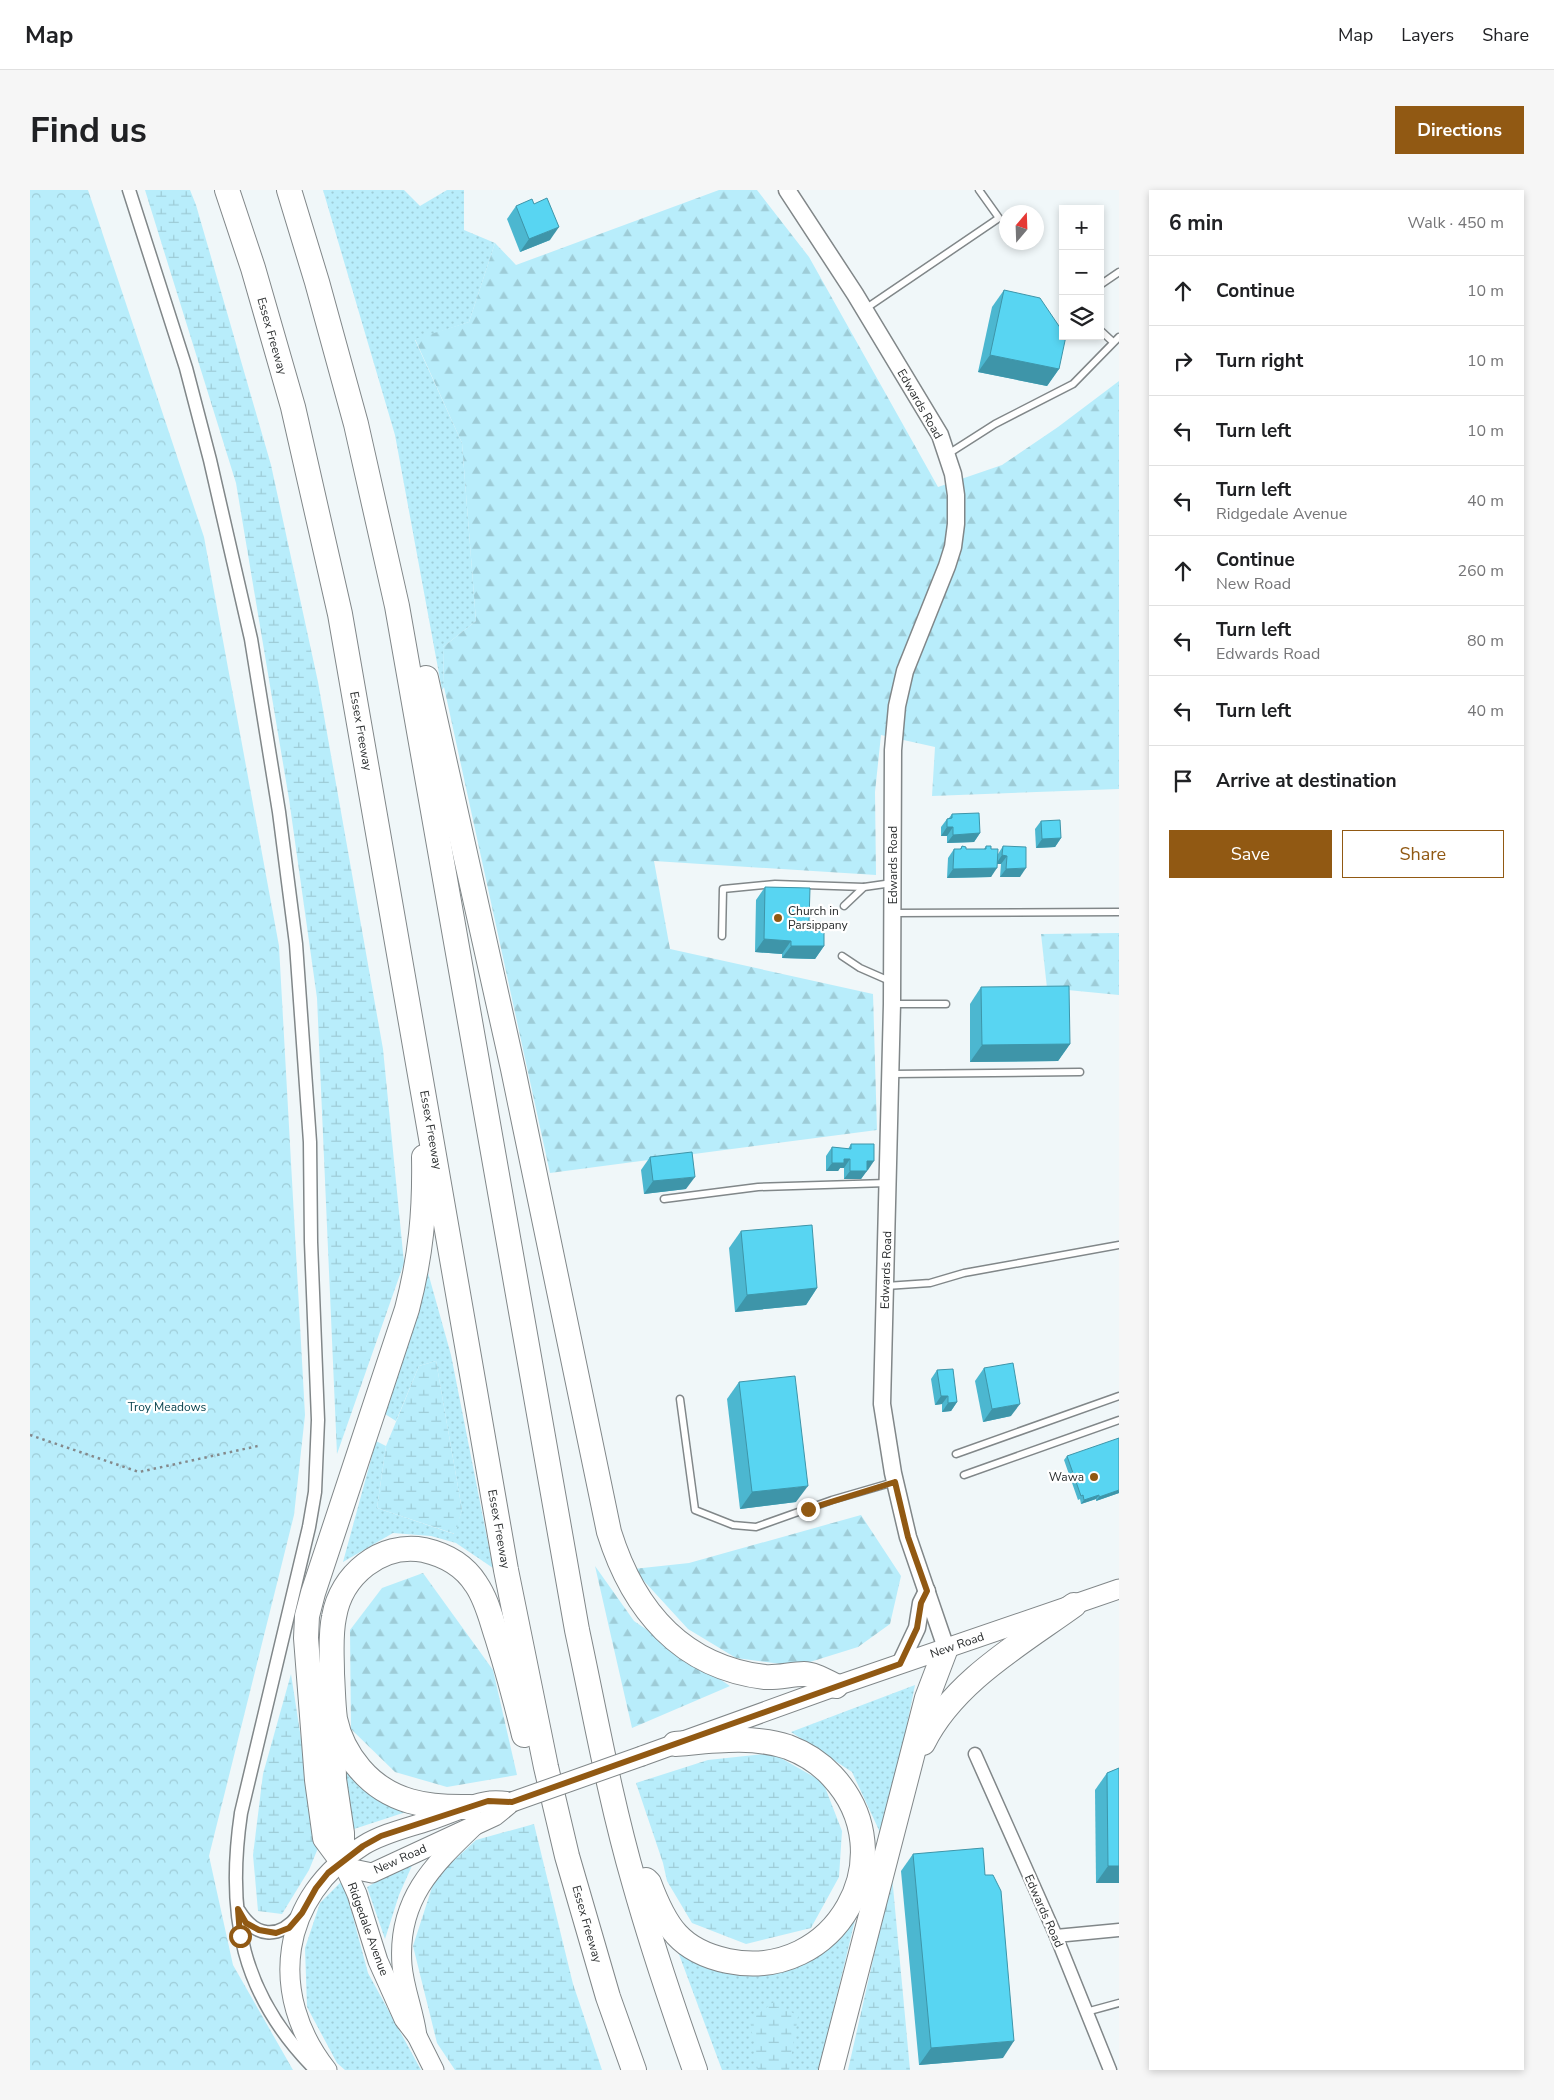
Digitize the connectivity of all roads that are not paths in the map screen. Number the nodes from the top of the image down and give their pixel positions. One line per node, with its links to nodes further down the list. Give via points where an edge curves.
1 (129, 190): 50 (street, via 186,368 251,640 279,812 308,1097 317,1355 315,1492 310,1527 240,1813 235,1851)
2 (227, 190): 25 (highway, Essex Freeway, via 293,407 338,605)
3 (289, 190): 12 (highway, via 356,424)
4 (787, 190): 8 (street, Edwards Road)
5 (979, 190): 8 (lane, via 999,218)
6 (1119, 272): 7 (lane)
7 (1104, 282)
8 (864, 309): 11 (street, Edwards Road, via 940,435)
9 (1104, 332): 10 (lane)
10 (1116, 340): 11 (lane, via 1073,384 995,424)
11 (947, 454): 13 (street, Edwards Road, via 956,495 953,547 905,671 896,706)
12 (408, 660): 41 (highway, via 426,677 617,1558 643,1607 664,1630 687,1648 734,1669 766,1677 806,1674); 49 (highway, via 578,1630)
13 (893, 883): 14 (lane); 17 (street, Edwards Road)
14 (864, 887): 15 (lane); 18 (lane, via 775,884 723,889)
15 (844, 906)
16 (1119, 912): 17 (lane)
17 (893, 913): 20 (street, Edwards Road)
18 (722, 936)
19 (842, 956): 20 (lane)
20 (892, 982): 21 (street, Edwards Road)
21 (892, 1004): 22 (lane); 24 (street, Edwards Road)
22 (946, 1004)
23 (1080, 1072): 24 (lane)
24 (891, 1074): 26 (street, Edwards Road)
25 (422, 1078): 47 (highway, Essex Freeway, via 506,1570); 48 (highway, via 425,1205 416,1275 307,1616 310,1708 325,1838)
26 (888, 1183): 27 (lane, via 758,1187); 29 (street, Edwards Road)
27 (664, 1200)
28 (1119, 1245): 29 (lane, via 964,1273 930,1283)
29 (885, 1286): 35 (street, Edwards Road, via 882,1404)
30 (1119, 1396): 33 (lane)
31 (680, 1399): 35 (lane, via 695,1510 719,1520 756,1527)
32 (1119, 1420): 34 (lane)
33 (956, 1454)
34 (964, 1475)
35 (895, 1482): 37 (street, Edwards Road, via 908,1537)
36 (1119, 1589): 38 (main road, New Road)
37 (927, 1591): 39 (street, Edwards Road); 40 (street, via 921,1603 917,1628)
38 (1074, 1604): 39 (main road, New Road); 45 (highway, via 996,1662 949,1703 927,1734)
39 (946, 1648): 40 (main road, New Road); 45 (highway, via 927,1698)
40 (900, 1664): 41 (main road, New Road)
41 (836, 1686): 43 (main road, New Road)
42 (333, 1700): 46 (highway, via 342,1740 351,1759 374,1783 413,1803); 47 (highway, via 331,1636 334,1615 341,1595 354,1576 370,1560 400,1550 417,1549 450,1558 469,1575 485,1600 508,1671 551,1844); 48 (highway, via 334,1779 342,1833)
43 (675, 1744): 46 (main road, New Road, bridge, via 512,1802 488,1801); 49 (highway, via 744,1739 770,1742 809,1757 824,1768 840,1784 857,1816 862,1839 860,1880 840,1920 815,1944 783,1960 739,1963 702,1953 684,1942 660,1912 650,1883)
44 (975, 1754): 53 (street, Edwards Road)
45 (904, 1786): 62 (highway)
46 (473, 1816): 48 (main road, New Road, via 381,1836); 48 (main road, New Road, via 372,1872 354,1869); 56 (main road, via 427,1874 408,1913 402,1965)
47 (567, 1856): 60 (highway, Essex Freeway, via 608,1998)
48 (342, 1861): 51 (main road, via 316,1888); 56 (main road, Ridgedale Avenue, via 357,1894 378,1961 404,2019)
49 (630, 1869): 61 (highway, via 660,1970)
50 (238, 1909): 51 (street, via 246,1923 259,1930 276,1933 289,1928); 57 (street, via 240,1936 256,1986 269,2012 294,2048)
51 (302, 1913): 58 (main road, via 293,1935 289,1960 290,1990 299,2024 314,2054)
52 (1119, 1930): 53 (street)
53 (1056, 1936): 55 (street, Edwards Road)
54 (1119, 2003): 55 (lane)
55 (1086, 2012): 63 (street, Edwards Road)
56 (417, 2036): 59 (main road, Ridgedale Avenue)
57 (316, 2070)
58 (327, 2070)
59 (434, 2070)
60 (634, 2070)
61 (695, 2070)
62 (831, 2070)
63 (1110, 2070)

